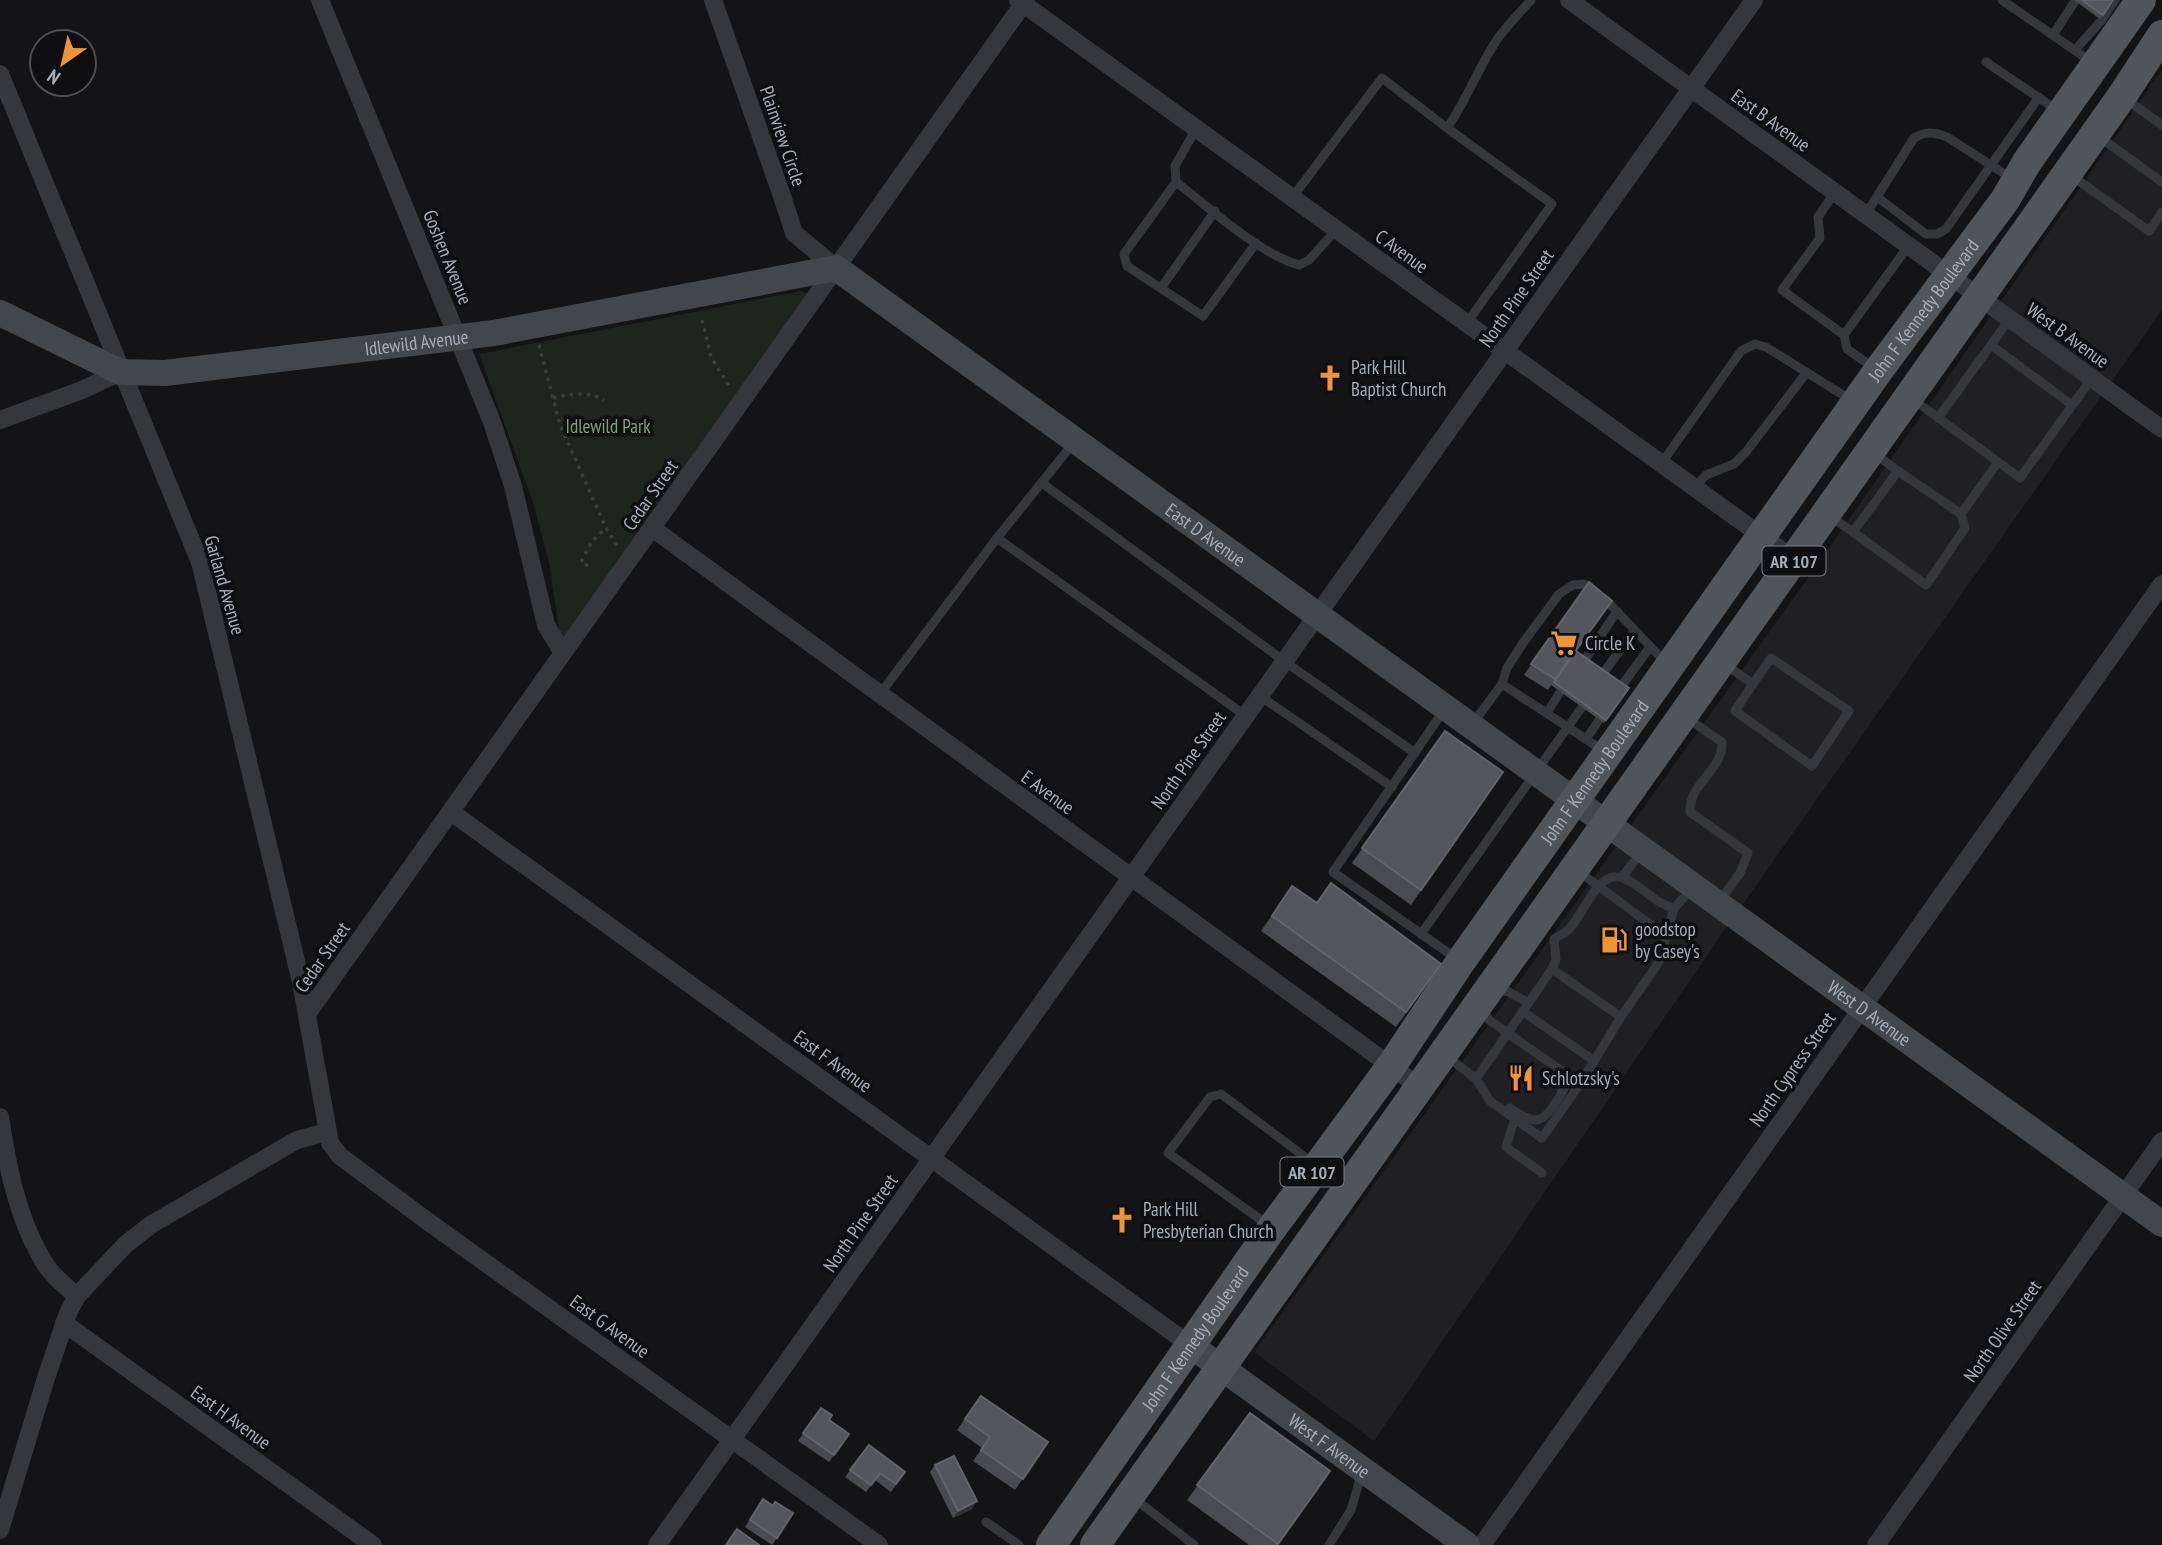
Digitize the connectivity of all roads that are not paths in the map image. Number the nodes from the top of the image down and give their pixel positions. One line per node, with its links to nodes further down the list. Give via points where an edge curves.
1 (320, 0): 44 (street, Goshen Avenue)
2 (713, 0): 36 (street, Plainview Circle, via 790,225 800,240)
3 (1531, 0): 20 (lane, via 1492,47)
4 (1569, 0): 16 (street, East B Avenue)
5 (1754, 0): 16 (street, North Pine Street)
6 (2002, 0): 11 (lane)
7 (2115, 0): 13 (lane)
8 (2141, 0): 13 (main road, John F Kennedy Boulevard / AR 107)
9 (1022, 1): 21 (street, C Avenue); 36 (street, Cedar Street)
10 (2075, 1): 11 (lane)
11 (2053, 35): 13 (lane)
12 (2162, 35): 17 (main road, John F Kennedy Boulevard / AR 107)
13 (2085, 57): 18 (main road, John F Kennedy Boulevard / AR 107)
14 (1986, 62): 18 (lane)
15 (0, 74): 48 (street, Garland Avenue)
16 (1691, 88): 27 (street, East B Avenue); 46 (street, North Pine Street)
17 (2122, 96): 19 (lane); 22 (main road, John F Kennedy Boulevard / AR 107)
18 (2050, 105): 23 (main road, John F Kennedy Boulevard / AR 107)
19 (2162, 125)
20 (1447, 128): 29 (lane, via 1382,78); 42 (lane, via 1552,204)
21 (1196, 129): 25 (lane, via 1175,166); 29 (street, C Avenue)
22 (2095, 133): 24 (main road, John F Kennedy Boulevard / AR 107); 26 (lane)
23 (2003, 173): 28 (lane, via 1937,234 1926,234); 28 (lane, via 1947,137 1923,132 1914,138); 37 (main road, John F Kennedy Boulevard / AR 107, via 2005,200)
24 (2067, 173): 31 (lane, via 2149,231); 39 (main road, John F Kennedy Boulevard / AR 107)
25 (1176, 182): 30 (lane); 38 (lane, via 1124,254 1127,266)
26 (2162, 182)
27 (1835, 192): 32 (street, East B Avenue); 43 (lane, via 1818,217 1820,238 1783,290)
28 (1877, 197): 32 (lane)
29 (1292, 198): 33 (street, C Avenue)
30 (1214, 211): 34 (lane); 38 (lane)
31 (2162, 212)
32 (1866, 214): 35 (street, East B Avenue)
33 (1336, 230): 34 (lane, via 1299,265 1285,262); 42 (street, C Avenue)
34 (1256, 243): 38 (lane, via 1203,316)
35 (1909, 245): 37 (street, East B Avenue); 43 (lane)
36 (836, 268): 44 (street, Idlewild Avenue); 57 (street, East D Avenue); 66 (street, Cedar Street)
37 (1950, 274): 39 (street, West B Avenue); 47 (main road, John F Kennedy Boulevard / AR 107)
38 (1160, 288)
39 (1980, 297): 41 (street, West B Avenue); 51 (main road, John F Kennedy Boulevard / AR 107)
40 (0, 313): 48 (street)
41 (2010, 318): 45 (lane); 50 (street, West B Avenue)
42 (1466, 324): 46 (street, C Avenue)
43 (1844, 335): 47 (lane, via 1847,349)
44 (458, 338): 48 (street, Idlewild Avenue, via 190,371); 75 (street, Goshen Avenue, via 513,486 546,625)
45 (1991, 345): 53 (lane); 54 (lane)
46 (1504, 352): 60 (street, C Avenue); 73 (street, North Pine Street)
47 (1878, 371): 52 (main road, John F Kennedy Boulevard / AR 107)
48 (120, 372): 55 (street, Idlewild Avenue); 117 (street, Garland Avenue, via 200,562)
49 (1807, 372): 52 (lane); 60 (lane, via 1766,347 1755,344 1741,351); 63 (lane, via 1746,452 1734,464 1706,475)
50 (2092, 378): 53 (lane); 56 (street, West B Avenue)
51 (1909, 397): 54 (lane); 58 (main road, John F Kennedy Boulevard / AR 107)
52 (1856, 403): 68 (main road, John F Kennedy Boulevard / AR 107)
53 (2072, 405): 59 (lane, via 2020,478)
54 (1938, 418): 59 (lane)
55 (0, 420)
56 (2162, 429)
57 (1076, 440): 62 (lane); 73 (street, East D Avenue)
58 (1871, 452): 61 (lane); 64 (main road, John F Kennedy Boulevard / AR 107)
59 (1998, 462): 65 (lane)
60 (1660, 464): 63 (street, C Avenue)
61 (1898, 471): 65 (lane); 67 (lane)
62 (1042, 483): 69 (lane); 77 (lane)
63 (1694, 488): 68 (street, C Avenue)
64 (1827, 514): 67 (lane); 70 (main road, John F Kennedy Boulevard / AR 107)
65 (1961, 514): 67 (lane, via 1965,527 1926,585)
66 (652, 528): 75 (street, Cedar Street); 85 (street, E Avenue)
67 (1853, 532)
68 (1761, 537): 70 (street, C Avenue); 76 (main road, John F Kennedy Boulevard / AR 107)
69 (997, 538): 85 (lane); 90 (lane)
70 (1795, 560): 79 (main road, John F Kennedy Boulevard / AR 107)
71 (2162, 584): 116 (street, North Cypress Street)
72 (1617, 611): 74 (lane); 78 (lane); 81 (lane, via 1584,584 1573,585 1559,594 1523,643)
73 (1318, 614): 77 (street, North Pine Street); 87 (street, East D Avenue)
74 (1634, 631): 76 (lane); 80 (lane)
75 (563, 653): 100 (street, Cedar Street)
76 (1660, 657): 83 (lane); 95 (main road, John F Kennedy Boulevard / AR 107)
77 (1284, 661): 86 (street, North Pine Street); 96 (lane)
78 (1584, 661)
79 (1722, 662): 82 (lane); 91 (main road, John F Kennedy Boulevard / AR 107)
80 (1602, 675)
81 (1502, 684): 89 (lane); 93 (lane)
82 (1753, 684): 82 (lane, via 1735,711 1812,766 1849,711 1771,658)
83 (1620, 688)
84 (1560, 692): 89 (lane)
85 (880, 694): 105 (street, E Avenue)
86 (1260, 696): 90 (street, North Pine Street); 98 (lane)
87 (1447, 707): 93 (street, East D Avenue); 96 (lane)
88 (1581, 707): 94 (lane)
89 (1547, 713): 94 (lane)
90 (1246, 716): 105 (street, North Pine Street)
91 (1685, 716): 101 (main road, John F Kennedy Boulevard / AR 107); 108 (lane, via 1722,742 1723,753 1689,799 1690,812 1748,853)
92 (1599, 720): 95 (lane)
93 (1471, 725): 97 (street, East D Avenue)
94 (1568, 727): 95 (lane); 97 (lane)
95 (1597, 746): 99 (main road, John F Kennedy Boulevard / AR 107)
96 (1415, 753): 98 (lane)
97 (1536, 772): 99 (street, East D Avenue); 111 (lane)
98 (1392, 787): 111 (lane, via 1334,872)
99 (1575, 800): 101 (street, West D Avenue); 114 (main road, John F Kennedy Boulevard / AR 107)
100 (451, 811): 117 (street, Cedar Street); 130 (street, East F Avenue)
101 (1606, 823): 102 (street, West D Avenue); 103 (main road, John F Kennedy Boulevard / AR 107)
102 (1643, 849): 104 (lane); 106 (street, West D Avenue)
103 (1574, 868): 107 (lane); 110 (main road, John F Kennedy Boulevard / AR 107)
104 (1622, 877): 107 (lane, via 1606,878); 109 (lane, via 1662,905)
105 (1131, 878): 122 (street, E Avenue); 130 (street, North Pine Street)
106 (1694, 886): 108 (street, West D Avenue); 109 (lane)
107 (1598, 887): 110 (lane, via 1569,929); 112 (lane)
108 (1718, 904): 116 (street, West D Avenue)
109 (1674, 908): 112 (lane)
110 (1543, 933): 113 (lane, via 1556,960); 114 (main road, John F Kennedy Boulevard / AR 107)
111 (1421, 934): 114 (lane)
112 (1666, 936): 118 (lane, via 1659,962)
113 (1552, 969): 115 (lane); 118 (lane)
114 (1466, 982): 115 (lane, via 1507,991); 119 (lane, via 1489,1020); 120 (main road, John F Kennedy Boulevard / AR 107); 122 (main road, John F Kennedy Boulevard / AR 107)
115 (1525, 1007): 119 (lane); 121 (lane)
116 (1862, 1007): 133 (street, West D Avenue); 154 (street, North Cypress Street)
117 (307, 1014): 128 (street, Garland Avenue)
118 (1621, 1017): 121 (lane)
119 (1507, 1032): 123 (lane); 125 (lane, via 1569,1076 1547,1115 1536,1120)
120 (1444, 1053): 123 (lane); 124 (main road, John F Kennedy Boulevard / AR 107)
121 (1593, 1060): 127 (lane, via 1542,1138)
122 (1392, 1065): 124 (street, E Avenue); 131 (main road, John F Kennedy Boulevard / AR 107)
123 (1476, 1079): 125 (lane)
124 (1421, 1087): 139 (main road, John F Kennedy Boulevard / AR 107)
125 (1490, 1101): 127 (lane)
126 (0, 1117): 136 (street, via 24,1218 41,1257)
127 (1515, 1118): 132 (lane, via 1506,1147)
128 (327, 1132): 136 (street, via 297,1140 152,1224 126,1244); 140 (street, East G Avenue, via 340,1156)
129 (2162, 1141): 133 (street, North Olive Street)
130 (931, 1158): 138 (street, East F Avenue); 140 (street, North Pine Street)
131 (1317, 1166): 135 (main road, John F Kennedy Boulevard / AR 107); 135 (lane, via 1221,1094 1210,1097 1168,1153)
132 (1542, 1173)
133 (2123, 1196): 134 (street, West D Avenue); 155 (street, North Olive Street)
134 (2162, 1224)
135 (1272, 1228): 138 (main road, John F Kennedy Boulevard / AR 107)
136 (78, 1296): 137 (street)
137 (64, 1323): 144 (street); 145 (street, East H Avenue)
138 (1190, 1345): 139 (street, West F Avenue); 149 (main road, John F Kennedy Boulevard / AR 107)
139 (1221, 1367): 141 (street, West F Avenue); 142 (main road, John F Kennedy Boulevard / AR 107)
140 (732, 1439): 146 (street, North Pine Street); 147 (street, East G Avenue)
141 (1362, 1470): 152 (lane, via 1351,1510); 153 (street, West F Avenue)
142 (1130, 1495): 150 (main road, John F Kennedy Boulevard / AR 107); 151 (lane)
143 (986, 1521): 148 (lane)
144 (0, 1530)
145 (373, 1545)
146 (657, 1545)
147 (879, 1545)
148 (1019, 1545)
149 (1051, 1545)
150 (1095, 1545)
151 (1194, 1545)
152 (1329, 1545)
153 (1467, 1545)
154 (1482, 1545)
155 (1876, 1545)

